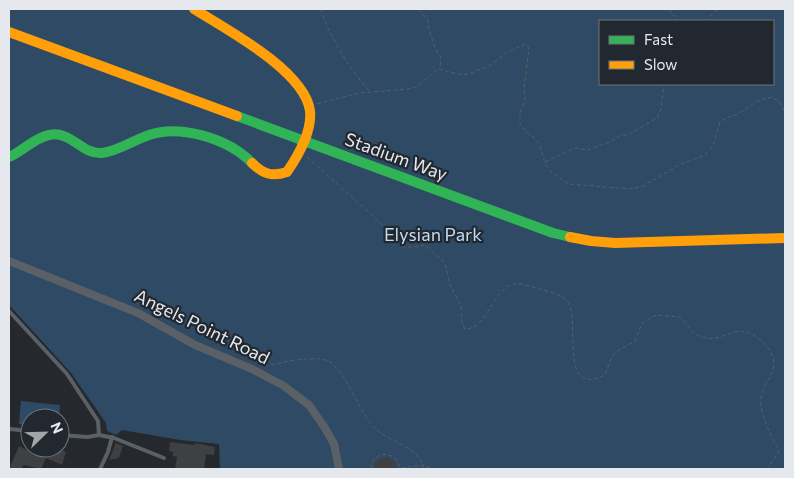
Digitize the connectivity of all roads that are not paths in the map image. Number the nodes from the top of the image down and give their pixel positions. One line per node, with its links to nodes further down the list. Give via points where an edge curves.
1 (194, 9): 3 (main road, via 275,62 305,95 310,115)
2 (9, 32): 3 (main road, Stadium Way)
3 (301, 145): 4 (main road, via 287,172 276,176 264,174 238,150 226,144 166,130 101,153 66,135 48,135); 5 (main road, Stadium Way, via 553,233 593,243)
4 (9, 157)
5 (785, 238)
6 (9, 261): 13 (street, Angels Point Road, via 138,313 195,345 284,386 308,405 325,428 334,444)
7 (9, 311): 8 (lane, via 67,374 98,421)
8 (99, 435): 9 (lane); 10 (lane)
9 (70, 436)
10 (112, 437): 11 (lane); 12 (lane)
11 (164, 458)
12 (100, 469)
13 (339, 469)

